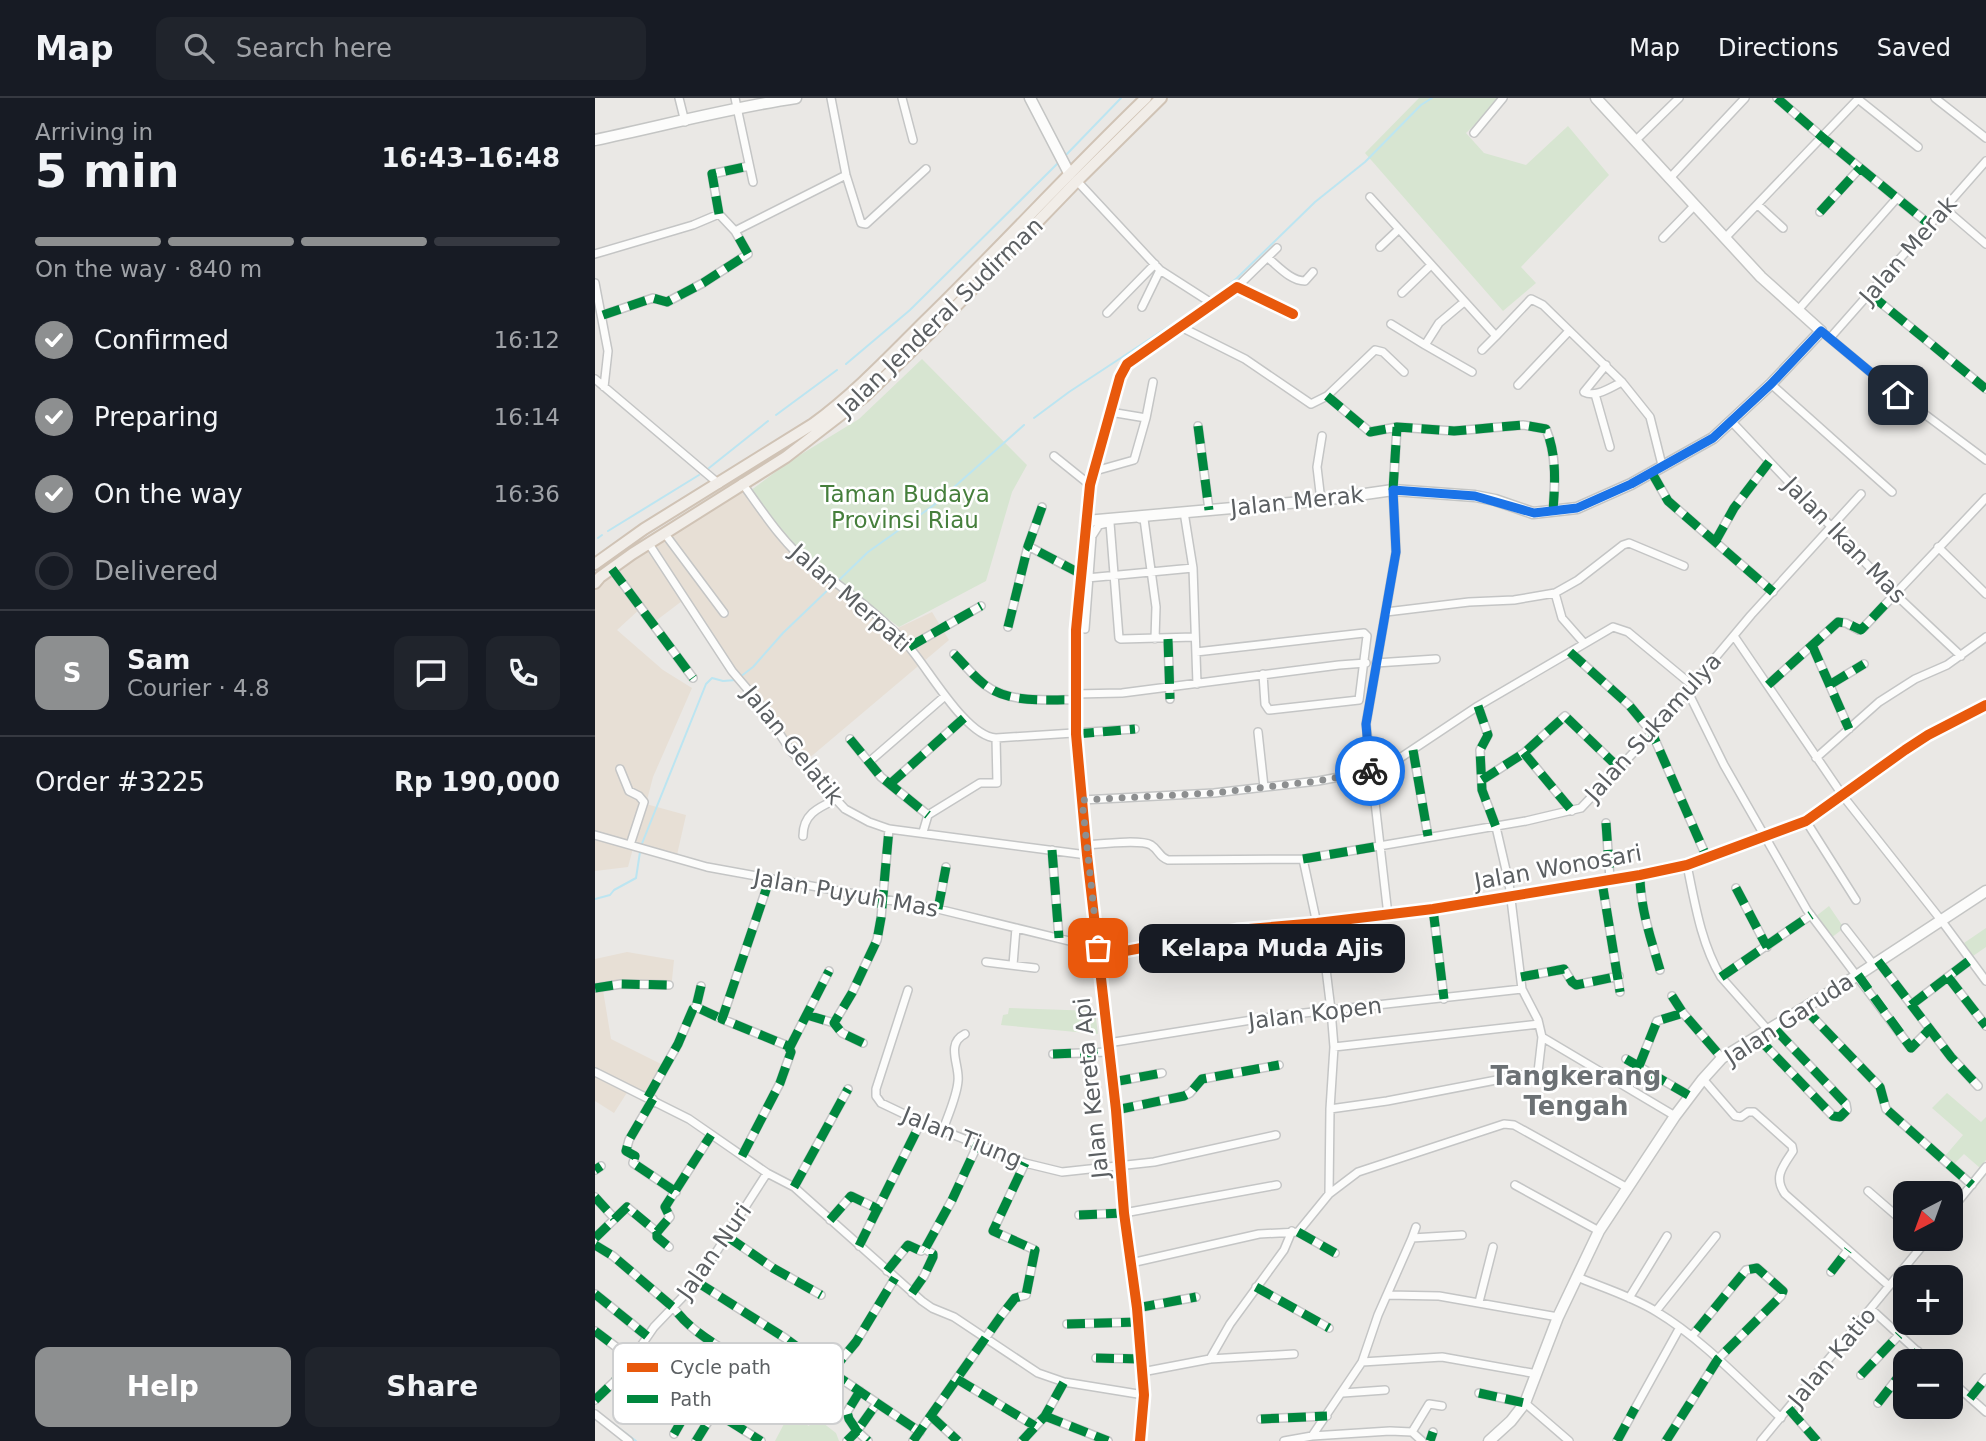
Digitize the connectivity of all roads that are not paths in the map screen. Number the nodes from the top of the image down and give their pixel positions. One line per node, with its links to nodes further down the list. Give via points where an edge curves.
1 (679, 98): 16 (street)
2 (796, 98): 15 (street)
3 (831, 98): 28 (street)
4 (902, 98): 21 (street)
5 (1030, 98): 29 (street)
6 (1146, 98): 29 (main road, Jalan Jenderal Sudirman)
7 (1161, 98): 29 (main road, Jalan Jenderal Sudirman)
8 (1503, 98): 17 (street)
9 (1596, 98): 22 (street)
10 (1679, 98): 22 (street)
11 (1745, 98): 30 (street)
12 (1777, 98): 18 (street)
13 (1935, 98): 19 (street)
14 (1858, 99): 18 (street); 23 (street)
15 (736, 103): 16 (street); 25 (street)
16 (685, 121): 20 (street)
17 (1474, 133)
18 (1822, 138): 26 (street); 35 (street)
19 (1986, 138)
20 (595, 140)
21 (913, 140)
22 (1636, 141): 30 (street)
23 (1917, 147)
24 (1986, 161): 36 (street, Jalan Merak)
25 (749, 166): 31 (street); 38 (street, via 712,174)
26 (1860, 168): 33 (street); 37 (street)
27 (926, 169): 28 (street, via 865,224 859,221)
28 (846, 175): 42 (street)
29 (1073, 177): 51 (street); 97 (main road, Jalan Jenderal Sudirman, via 941,323 865,396 786,457); 98 (main road, Jalan Jenderal Sudirman, via 857,388 813,425)
30 (1669, 179): 34 (street)
31 (753, 182)
32 (1370, 197): 41 (street)
33 (1897, 198): 39 (street); 60 (street)
34 (1695, 205): 43 (street); 44 (street)
35 (1758, 205): 40 (street); 43 (street)
36 (1944, 208): 39 (street, Jalan Merak); 45 (street)
37 (1820, 212)
38 (719, 214): 42 (street); 48 (street)
39 (1929, 224): 56 (street, Jalan Merak)
40 (1783, 228)
41 (1399, 229): 46 (street); 50 (street)
42 (736, 231): 62 (street, via 748,254 722,272 667,302 653,298)
43 (1726, 237): 60 (street)
44 (1663, 238)
45 (1986, 244)
46 (1380, 247)
47 (1277, 248): 49 (street)
48 (595, 254)
49 (1268, 258): 52 (street, via 1301,282); 54 (street)
50 (1431, 265): 55 (street); 57 (street)
51 (1157, 267): 58 (street); 59 (street); 61 (street)
52 (1313, 272)
53 (595, 283): 62 (street)
54 (1237, 287): 58 (street); 63 (street)
55 (1402, 293)
56 (1870, 294): 69 (street, Jalan Merak); 80 (street)
57 (1464, 302): 68 (street); 70 (street, via 1439,323)
58 (1213, 304): 65 (street)
59 (1142, 307)
60 (1798, 310): 67 (street)
61 (1107, 313)
62 (603, 314): 81 (street, via 608,357)
63 (1293, 314)
64 (1391, 324): 70 (street)
65 (1181, 327): 83 (street, via 1255,365 1308,404); 84 (street, via 1125,365)
66 (1569, 331): 68 (street, via 1531,299); 72 (street); 78 (street)
67 (1821, 331): 69 (street); 79 (street, Jalan Merak)
68 (1496, 336): 71 (street)
69 (1830, 338): 92 (street)
70 (1425, 345): 74 (street)
71 (1482, 350)
72 (1606, 365): 77 (street); 82 (street, via 1584,390)
73 (1404, 372): 83 (street, via 1375,350)
74 (1472, 372)
75 (595, 379): 81 (street)
76 (1153, 382): 85 (street)
77 (1622, 382): 82 (street); 94 (street, via 1650,417)
78 (1518, 384)
79 (1771, 384): 86 (street, Jalan Merak); 101 (street)
80 (1985, 386)
81 (604, 387): 98 (street)
82 (1595, 394): 90 (street)
83 (1327, 396): 88 (street, via 1367,431)
84 (1110, 412): 85 (street); 95 (street)
85 (1146, 418): 95 (street, via 1135,460)
86 (1732, 422): 93 (street, Jalan Ikan Mas); 94 (street, Jalan Merak, via 1713,438)
87 (1198, 426): 106 (street)
88 (1397, 427): 100 (street); 107 (street, via 1454,430 1523,425 1546,429 1555,464)
89 (1322, 436): 104 (street, via 1317,467)
90 (1609, 447)
91 (1054, 456): 99 (street)
92 (1986, 460)
93 (1769, 461): 111 (street, Jalan Ikan Mas); 113 (street)
94 (1662, 465): 96 (street, Jalan Merak)
95 (1095, 471): 99 (street)
96 (1652, 473): 107 (street, Jalan Merak, via 1577,508); 113 (street, via 1668,501)
97 (742, 483): 112 (main road, Jalan Jenderal Sudirman); 141 (street, Jalan Merpati, via 772,526 810,565)
98 (720, 484): 117 (main road, Jalan Jenderal Sudirman)
99 (1090, 485): 109 (street)
100 (1393, 490): 104 (street, Jalan Merak); 107 (street, Jalan Merak, via 1475,496 1534,513); 130 (street, via 1396,552)
101 (1892, 492)
102 (1861, 494): 111 (street, Jalan Sukamulya)
103 (1986, 498): 116 (street)
104 (1321, 500): 106 (street, Jalan Merak)
105 (1042, 507): 115 (street)
106 (1209, 510): 108 (street, Jalan Merak)
107 (1553, 511)
108 (1184, 512): 109 (street, Jalan Merak); 119 (street)
109 (1086, 521): 123 (street, Jalan Kereta Api)
110 (1110, 523): 121 (street, via 1145,519); 122 (street); 123 (street, via 1099,525 1093,533)
111 (1831, 527): 125 (street, Jalan Sukamulya); 127 (street, Jalan Ikan Mas)
112 (665, 534): 114 (main road, Jalan Jenderal Sudirman); 131 (street)
113 (1715, 542): 125 (street)
114 (649, 544): 120 (main road, Jalan Jenderal Sudirman); 181 (street, Jalan Gelatik, via 732,671 761,704 791,751)
115 (1028, 546): 123 (street); 132 (street)
116 (1938, 547): 127 (street); 128 (street)
117 (595, 564)
118 (1684, 566): 126 (street, via 1629,543)
119 (1193, 568): 121 (street); 135 (street)
120 (612, 569): 124 (main road, Jalan Jenderal Sudirman); 151 (street)
121 (1151, 572): 122 (street); 137 (street)
122 (1114, 575): 123 (street); 137 (street, via 1119,638)
123 (1084, 576): 133 (street); 158 (street, Jalan Kereta Api, via 1076,630)
124 (595, 583)
125 (1773, 592): 134 (street, Jalan Sukamulya)
126 (1555, 593): 130 (street); 139 (street, via 1562,618)
127 (1895, 594): 140 (street, via 1861,630 1838,622); 145 (street, Jalan Ikan Mas)
128 (1986, 594)
129 (981, 606): 141 (street)
130 (1386, 612): 148 (street)
131 (724, 613)
132 (1008, 627)
133 (1085, 629)
134 (1734, 636): 154 (street); 156 (street, Jalan Sukamulya)
135 (1195, 637): 138 (street); 142 (street)
136 (1986, 637): 145 (street)
137 (1155, 639): 138 (street)
138 (1168, 639): 155 (street)
139 (1584, 643): 143 (street); 156 (street, via 1619,627)
140 (1812, 645): 153 (street); 154 (street)
141 (909, 647): 157 (street, Jalan Merpati)
142 (1196, 652): 147 (street, via 1364,633); 152 (street)
143 (1570, 652): 161 (street); 166 (street, via 1629,705)
144 (954, 653): 158 (street, via 998,692 1022,699)
145 (1961, 656): 164 (street, via 1879,702)
146 (1436, 659): 148 (street)
147 (1366, 663): 150 (street); 150 (street, via 1359,700 1269,710)
148 (1376, 663): 176 (street, via 1366,724)
149 (1864, 664): 153 (street)
150 (1263, 674): 152 (street)
151 (694, 678)
152 (1197, 684): 155 (street)
153 (1831, 684): 164 (street)
154 (1768, 685): 172 (street)
155 (1169, 687): 158 (street); 159 (street)
156 (1690, 688): 166 (street, Jalan Sukamulya); 193 (street, via 1724,765)
157 (945, 696): 162 (street, Jalan Merpati); 173 (street)
158 (1076, 697): 167 (street, Jalan Kereta Api)
159 (1170, 699)
160 (1986, 705): 180 (street, Jalan Wonosari, via 1928,735)
161 (1478, 706): 170 (street); 177 (street, via 1488,735 1480,750)
162 (964, 718): 168 (street, Jalan Merpati, via 984,735); 178 (street)
163 (1135, 729): 167 (street)
164 (1849, 729): 172 (street)
165 (1258, 732): 179 (street)
166 (1652, 733): 174 (street, Jalan Sukamulya); 198 (street)
167 (1076, 734): 168 (street); 182 (street, Jalan Kereta Api)
168 (996, 738): 184 (street, via 997,783 979,783)
169 (851, 739): 173 (street)
170 (1413, 750): 176 (street); 192 (street)
171 (1524, 753): 174 (street, via 1565,716); 177 (street); 183 (street)
172 (1816, 758): 180 (street)
173 (869, 762): 178 (street)
174 (1619, 768): 183 (street, Jalan Sukamulya, via 1581,808)
175 (621, 769): 194 (street, via 628,790 644,802)
176 (1371, 771): 179 (street); 195 (street)
177 (1482, 780): 187 (street)
178 (890, 784): 184 (street)
179 (1264, 787): 182 (street)
180 (1843, 796): 185 (street, Jalan Wonosari); 214 (street)
181 (835, 800): 188 (street, Jalan Gelatik, via 857,817); 191 (street, via 809,816)
182 (1082, 800): 197 (street, Jalan Kereta Api)
183 (1572, 811): 187 (street, Jalan Sukamulya)
184 (928, 815): 189 (street)
185 (1806, 821): 193 (street, Jalan Wonosari); 209 (street)
186 (1605, 823): 204 (street)
187 (1496, 827): 192 (street, Jalan Sukamulya); 207 (street)
188 (889, 829): 189 (street, Jalan Gelatik); 208 (street)
189 (923, 832): 196 (street, Jalan Gelatik)
190 (595, 835): 194 (street, Jalan Puyuh Mas)
191 (803, 836)
192 (1428, 836): 195 (street, Jalan Sukamulya)
193 (1765, 837): 198 (street, Jalan Wonosari); 213 (street)
194 (633, 846): 203 (street, Jalan Puyuh Mas, via 706,867)
195 (1380, 846): 199 (street, Jalan Sukamulya); 212 (street)
196 (1052, 850): 197 (street, Jalan Gelatik); 218 (street)
197 (1087, 850): 199 (street, Jalan Gelatik, via 1146,843 1168,860); 220 (street, Jalan Kereta Api)
198 (1707, 858): 200 (street, Jalan Wonosari)
199 (1303, 859): 215 (street)
200 (1687, 865): 202 (street, Jalan Wonosari); 232 (street, via 1698,920)
201 (946, 867): 210 (street)
202 (1640, 876): 204 (street, Jalan Wonosari); 226 (street, via 1645,919)
203 (770, 878): 208 (street, Jalan Puyuh Mas); 248 (street)
204 (1606, 880): 207 (street, Jalan Wonosari); 229 (street)
205 (1737, 888): 219 (street)
206 (1986, 891): 214 (street, Jalan Garuda)
207 (1510, 897): 211 (street, Jalan Wonosari); 230 (street)
208 (883, 898): 210 (street, Jalan Puyuh Mas); 249 (street, via 877,940)
209 (1856, 900)
210 (938, 909): 216 (street, Jalan Puyuh Mas)
211 (1433, 909): 212 (street, Jalan Wonosari); 241 (street)
212 (1388, 915): 215 (street, Jalan Wonosari)
213 (1811, 915): 219 (street); 228 (street)
214 (1941, 920): 221 (street); 223 (street, Jalan Garuda)
215 (1317, 923): 220 (street, Jalan Wonosari, via 1237,930); 245 (street)
216 (1016, 928): 218 (street, Jalan Puyuh Mas); 224 (street)
217 (1845, 928): 223 (street)
218 (1059, 938): 220 (street, Jalan Puyuh Mas)
219 (1767, 947): 232 (street)
220 (1098, 952): 259 (street, Jalan Kereta Api)
221 (1970, 960): 231 (street); 233 (street)
222 (986, 962): 224 (street)
223 (1875, 962): 228 (street, Jalan Garuda); 242 (street)
224 (1013, 965): 225 (street)
225 (1035, 968)
226 (1660, 970)
227 (829, 971): 247 (street)
228 (1858, 975): 244 (street, Jalan Garuda); 253 (street, via 1911,1048)
229 (1619, 976): 230 (street, via 1576,985 1564,969); 239 (street)
230 (1521, 977): 237 (street)
231 (1948, 977): 242 (street); 251 (street)
232 (1721, 978): 252 (street)
233 (1986, 981)
234 (669, 985): 236 (street)
235 (701, 986): 243 (street)
236 (595, 988)
237 (1523, 989): 241 (street, Jalan Kopen); 250 (street)
238 (908, 990): 277 (street, Jalan Tiung, via 876,1096 881,1103)
239 (1620, 992)
240 (1672, 996): 246 (street)
241 (1444, 999): 245 (street, Jalan Kopen)
242 (1911, 1005): 253 (street)
243 (697, 1007): 248 (street); 273 (street)
244 (1804, 1008): 252 (street, Jalan Garuda); 289 (street, via 1880,1087 1885,1109)
245 (1331, 1010): 259 (street, Jalan Kopen); 260 (street)
246 (1683, 1013): 262 (street); 265 (street, via 1657,1021)
247 (807, 1015): 249 (street); 258 (street)
248 (722, 1019): 258 (street)
249 (834, 1023): 257 (street, via 842,1034)
250 (1539, 1024): 255 (street); 260 (street)
251 (1986, 1026)
252 (1771, 1028): 256 (street, Jalan Garuda); 256 (street, via 1846,1104 1840,1117 1833,1116)
253 (1930, 1029): 270 (street)
254 (965, 1034): 278 (street, via 957,1041 953,1056 959,1080)
255 (1542, 1037): 274 (street, via 1537,1072); 276 (street)
256 (1757, 1037): 262 (street, Jalan Garuda)
257 (863, 1043)
258 (790, 1047): 282 (street, via 780,1083)
259 (1108, 1047): 261 (street, Jalan Kopen); 269 (street, Jalan Kereta Api)
260 (1334, 1047): 274 (street)
261 (1053, 1054)
262 (1722, 1058): 268 (street, Jalan Garuda)
263 (1626, 1059): 265 (street)
264 (1279, 1065): 275 (street, via 1202,1079 1184,1096)
265 (1639, 1066): 272 (street)
266 (595, 1072): 273 (street)
267 (1162, 1073): 269 (street)
268 (1703, 1079): 272 (street, Jalan Garuda); 318 (street, via 1735,1116 1754,1112 1792,1146 1778,1176 1781,1188)
269 (1113, 1082): 275 (street, Jalan Kereta Api)
270 (1978, 1086)
271 (848, 1089): 290 (street)
272 (1689, 1096): 276 (street, Jalan Garuda)
273 (651, 1098): 279 (street); 293 (street, via 626,1151 635,1156 633,1163)
274 (1330, 1109): 294 (street)
275 (1116, 1110): 284 (street, Jalan Kereta Api)
276 (1675, 1116): 291 (street, Jalan Garuda)
277 (921, 1122): 278 (street, Jalan Tiung); 297 (street)
278 (943, 1130): 281 (street, Jalan Tiung)
279 (711, 1135): 282 (street); 293 (street)
280 (1276, 1135): 284 (street, Jalan Tiung)
281 (978, 1144): 283 (street, Jalan Tiung); 317 (street)
282 (742, 1156): 286 (street)
283 (1025, 1163): 284 (street, Jalan Tiung, via 1062,1172); 350 (street, via 993,1231 1035,1250 1026,1295 1015,1298)
284 (1121, 1165): 298 (street, Jalan Kereta Api)
285 (1985, 1172): 289 (street)
286 (767, 1173): 290 (street); 310 (street, Jalan Nuri)
287 (1277, 1185): 298 (street)
288 (1515, 1185): 305 (street)
289 (1972, 1185): 295 (street)
290 (794, 1187): 302 (street)
291 (1626, 1187): 294 (street, via 1514,1125 1504,1124 1358,1172); 305 (street, Jalan Garuda)
292 (1868, 1191): 299 (street)
293 (676, 1192): 306 (street, via 665,1207 670,1217)
294 (1329, 1194): 304 (street)
295 (1963, 1196)
296 (595, 1197): 301 (street)
297 (879, 1209): 302 (street, via 851,1196); 314 (street)
298 (1124, 1213): 300 (street); 321 (street, Jalan Kereta Api)
299 (1893, 1213)
300 (1079, 1216)
301 (614, 1218): 306 (street, via 630,1207); 311 (street)
302 (830, 1220): 314 (street)
303 (1416, 1227): 312 (street)
304 (1295, 1231): 320 (street); 321 (street, via 1259,1234); 328 (street)
305 (1599, 1231): 324 (street, Jalan Garuda)
306 (657, 1232): 315 (street)
307 (1462, 1235): 312 (street)
308 (1667, 1236): 334 (street)
309 (1716, 1236): 339 (street)
310 (728, 1237): 326 (street, Jalan Nuri); 331 (street)
311 (595, 1238)
312 (1412, 1238): 332 (street)
313 (595, 1245): 336 (street)
314 (859, 1246): 322 (street)
315 (669, 1247)
316 (1493, 1247): 335 (street)
317 (925, 1249): 322 (street, via 908,1245); 329 (street, via 933,1257)
318 (1848, 1250): 323 (street); 327 (street)
319 (1917, 1251): 327 (street, Jalan Katio)
320 (1335, 1254)
321 (1131, 1263): 337 (street, Jalan Kereta Api)
322 (887, 1271): 325 (street)
323 (1831, 1272)
324 (1577, 1277): 334 (street); 340 (street, Jalan Garuda)
325 (895, 1278): 329 (street); 357 (street)
326 (697, 1282): 336 (street, Jalan Nuri); 353 (street)
327 (1889, 1286): 338 (street, Jalan Katio)
328 (1257, 1287): 343 (street); 360 (street)
329 (912, 1293): 350 (street)
330 (595, 1294): 348 (street)
331 (821, 1295)
332 (1387, 1295): 335 (street); 362 (street)
333 (1196, 1297): 337 (street)
334 (1629, 1298): 339 (street)
335 (1479, 1302): 340 (street)
336 (674, 1308): 348 (street, Jalan Nuri); 352 (street)
337 (1137, 1308): 341 (street, Jalan Kereta Api)
338 (1871, 1309): 345 (street); 384 (street, Jalan Katio)
339 (1656, 1311): 344 (street)
340 (1558, 1317): 364 (street, Jalan Garuda)
341 (1138, 1322): 342 (street); 359 (street, Jalan Kereta Api)
342 (1067, 1324)
343 (1329, 1328)
344 (1679, 1329): 349 (street); 417 (street)
345 (1893, 1329)
346 (595, 1331): 354 (street)
347 (1899, 1335): 355 (street); 365 (street)
348 (647, 1336): 351 (street, Jalan Nuri)
349 (1692, 1336): 361 (street); 361 (street, via 1746,1270 1760,1270 1783,1294)
350 (984, 1339): 367 (street); 370 (street, via 1025,1367)
351 (642, 1343)
352 (716, 1343)
353 (792, 1343)
354 (613, 1345)
355 (1915, 1349)
356 (1294, 1354): 360 (street)
357 (843, 1358)
358 (1096, 1358): 359 (street)
359 (1141, 1359): 363 (street, Jalan Kereta Api)
360 (1210, 1359): 363 (street)
361 (1718, 1359): 390 (street); 418 (street)
362 (1362, 1362): 364 (street, via 1442,1357); 375 (street)
363 (1142, 1372): 377 (street, Jalan Kereta Api)
364 (1537, 1374): 381 (street, Jalan Garuda)
365 (1861, 1375)
366 (1986, 1378): 378 (street)
367 (957, 1379): 387 (street); 395 (street)
368 (843, 1380): 373 (street)
369 (613, 1382): 379 (street, Jalan Nuri)
370 (1064, 1382): 377 (street); 388 (street)
371 (1893, 1384): 382 (street)
372 (1385, 1390): 375 (street)
373 (860, 1391): 380 (street); 396 (street, via 847,1412)
374 (1963, 1392): 378 (street)
375 (1343, 1393): 389 (street)
376 (1479, 1393): 381 (street)
377 (1144, 1395): 411 (street, Jalan Kereta Api)
378 (1970, 1398): 385 (street)
379 (595, 1400)
380 (877, 1403): 396 (street); 397 (street)
381 (1525, 1403): 415 (street, Jalan Garuda); 416 (street)
382 (1878, 1403)
383 (1442, 1406): 398 (street, via 1429,1404)
384 (1789, 1409): 390 (street, Jalan Katio); 420 (street)
385 (1986, 1412)
386 (595, 1414): 402 (street)
387 (931, 1416): 397 (street); 408 (street)
388 (1045, 1416): 395 (street); 410 (street)
389 (1327, 1416): 391 (street); 401 (street)
390 (1781, 1418): 419 (street, Jalan Katio)
391 (1261, 1419)
392 (680, 1424): 400 (street)
393 (707, 1424): 403 (street)
394 (733, 1424): 404 (street)
395 (1035, 1426): 409 (street)
396 (857, 1431): 405 (street); 406 (street)
397 (919, 1432): 407 (street)
398 (1412, 1432): 401 (street); 413 (street)
399 (1433, 1432): 414 (street)
400 (674, 1434)
401 (1312, 1436): 412 (street)
402 (629, 1441)
403 (696, 1441)
404 (761, 1441)
405 (847, 1441)
406 (868, 1441)
407 (913, 1441)
408 (958, 1441)
409 (1022, 1441)
410 (1108, 1441)
411 (1140, 1441)
412 (1284, 1441)
413 (1422, 1441)
414 (1430, 1441)
415 (1489, 1441)
416 (1569, 1441)
417 (1616, 1441)
418 (1666, 1441)
419 (1761, 1441)
420 (1817, 1441)

